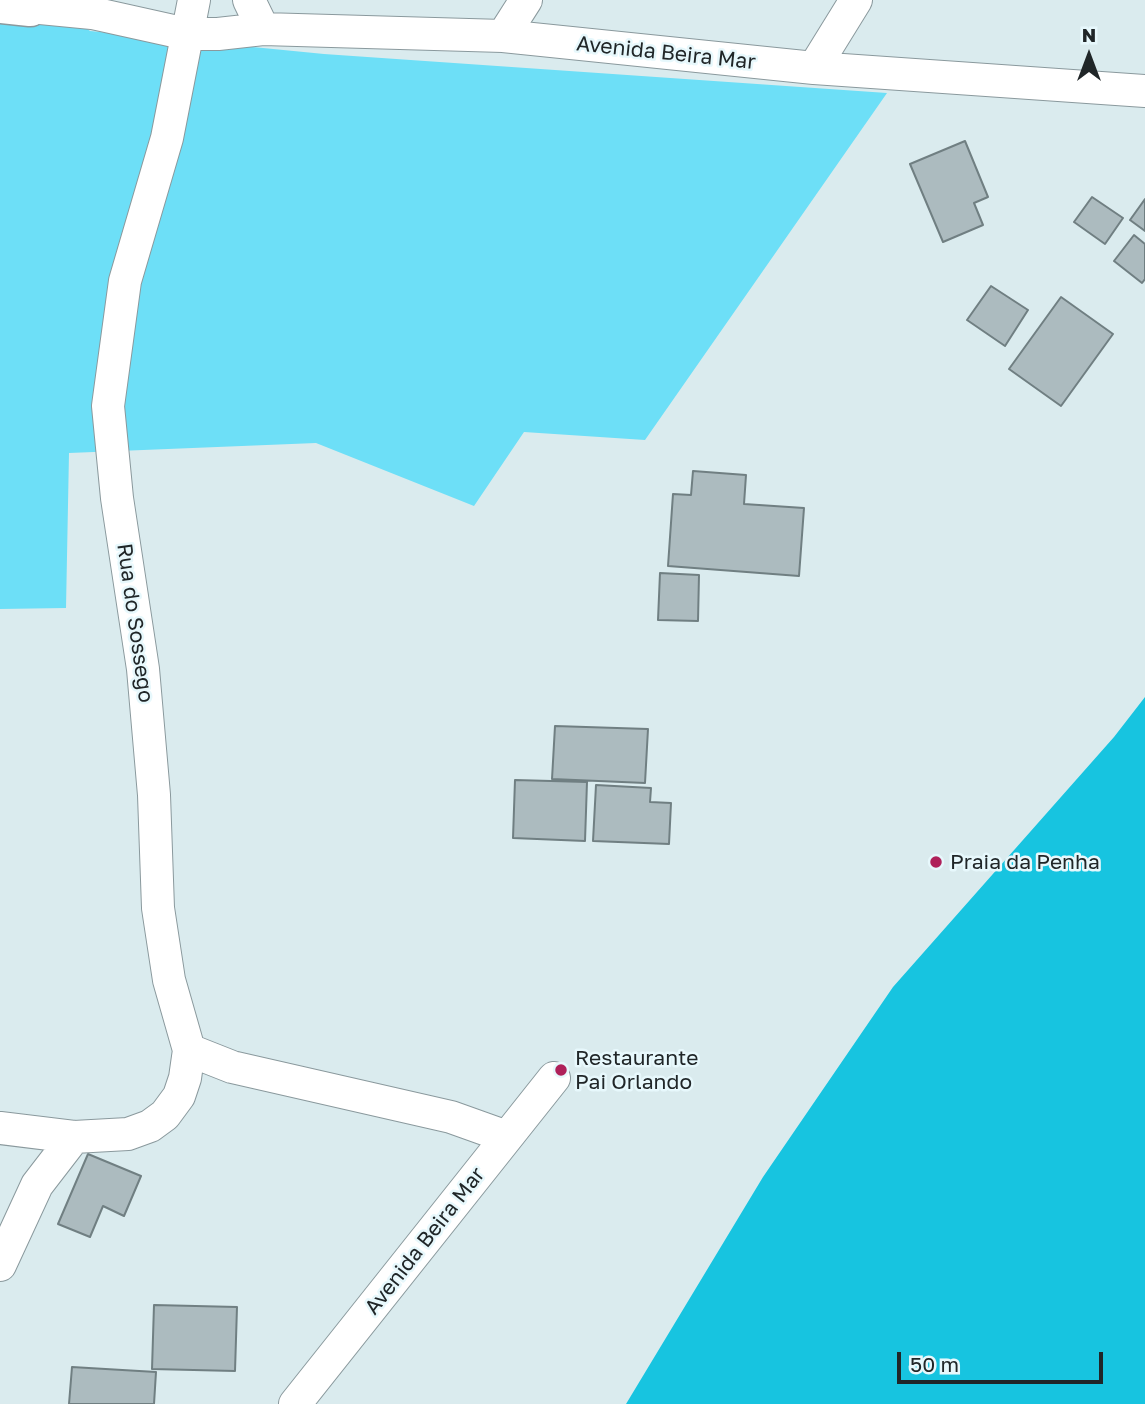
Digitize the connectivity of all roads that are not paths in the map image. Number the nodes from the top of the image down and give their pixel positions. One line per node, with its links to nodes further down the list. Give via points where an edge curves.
1 (194, 0): 7 (street, Rua do Sossego)
2 (249, 0): 6 (street)
3 (526, 0): 8 (street)
4 (856, 0): 9 (street)
5 (22, 4): 7 (street, Avenida Beira Mar, via 92,13)
6 (263, 29): 7 (street, Avenida Beira Mar); 8 (street, Avenida Beira Mar)
7 (187, 34): 11 (street, Rua do Sossego, via 167,138 125,281 108,407 143,669 155,795 158,908 169,980)
8 (503, 36): 9 (street, Avenida Beira Mar)
9 (814, 68): 10 (street, Avenida Beira Mar)
10 (1141, 84)
11 (190, 1050): 14 (street, Rua do Sossego, via 186,1078 165,1115 128,1134); 15 (street, via 232,1067 451,1116)
12 (554, 1078): 15 (street, Avenida Beira Mar)
13 (0, 1128): 14 (street, Rua do Sossego)
14 (74, 1137): 16 (street, via 37,1185)
15 (507, 1137): 17 (street, Avenida Beira Mar)
16 (0, 1265)
17 (295, 1404)

